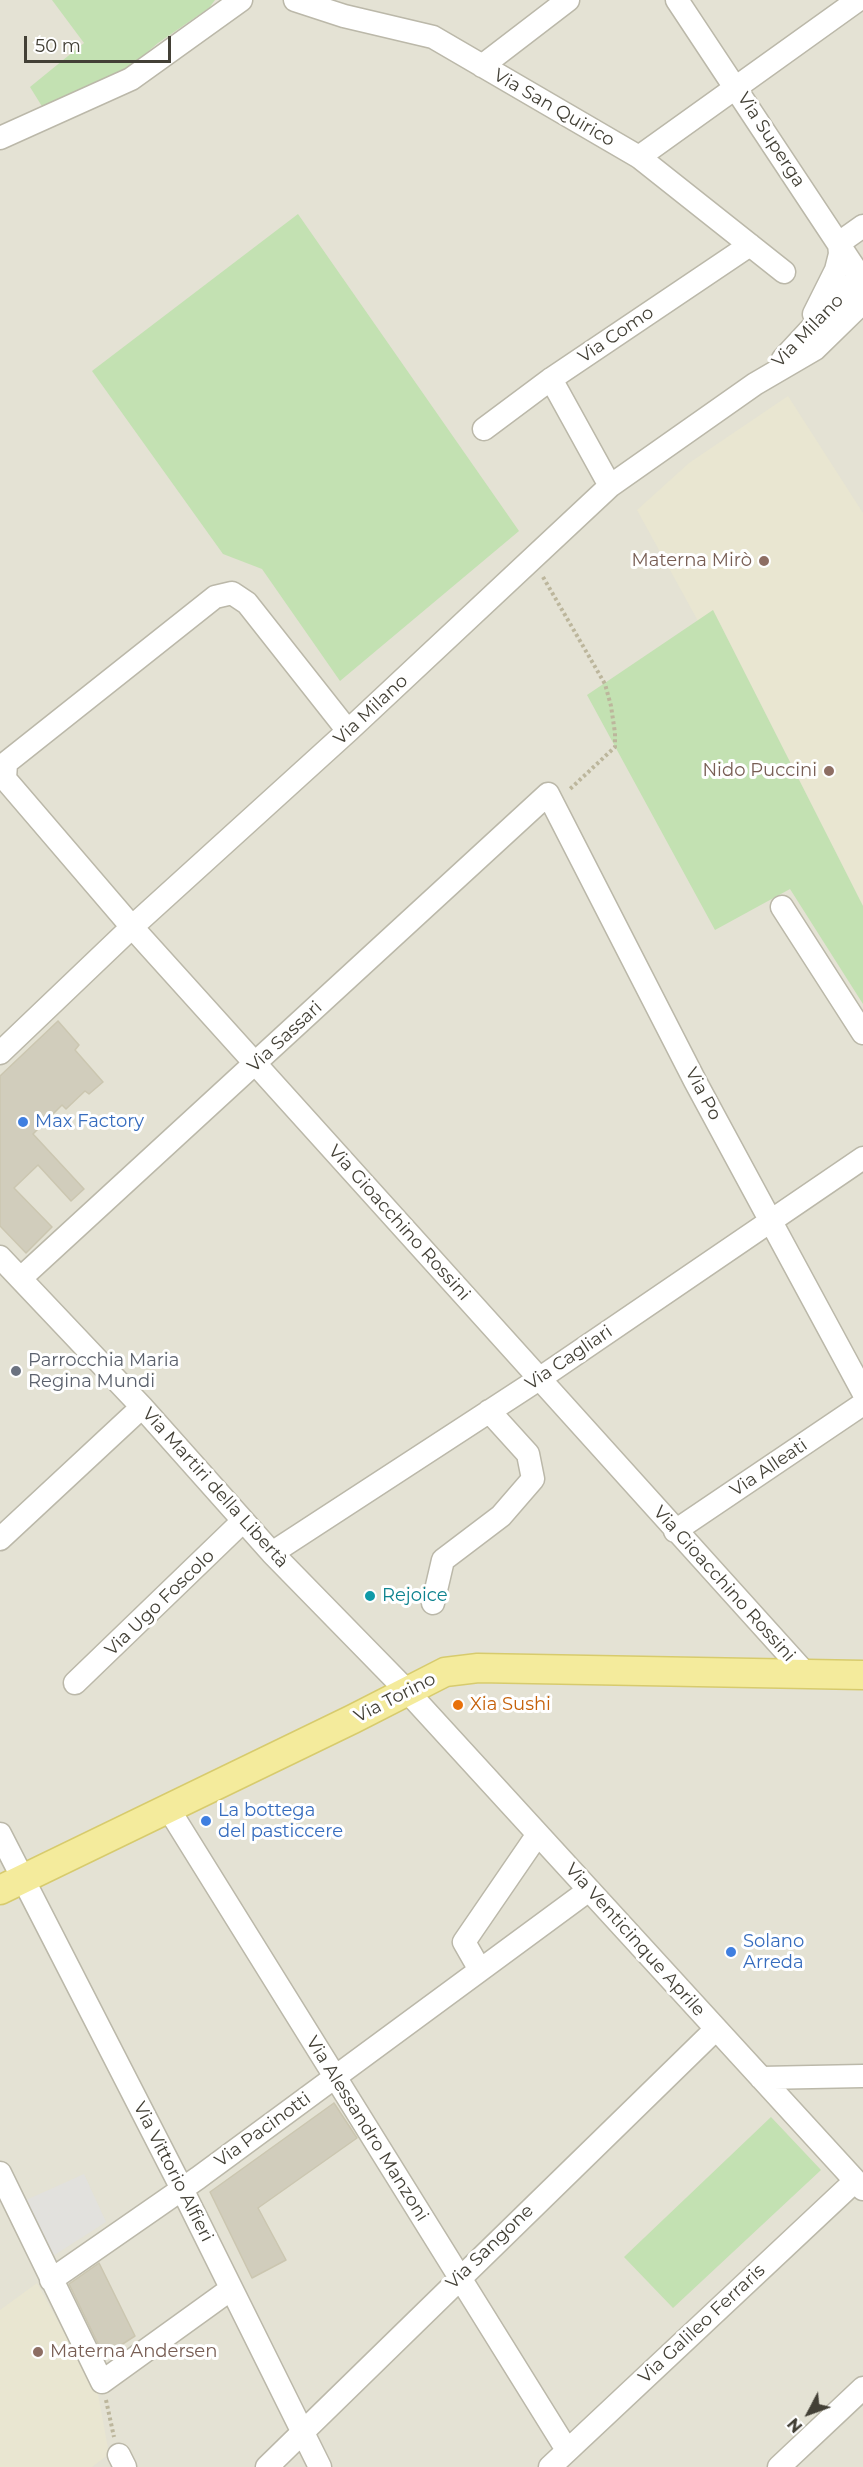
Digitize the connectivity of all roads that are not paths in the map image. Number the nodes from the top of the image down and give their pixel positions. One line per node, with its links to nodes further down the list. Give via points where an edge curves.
1 (241, 0): 8 (street, via 131,80)
2 (295, 0): 6 (street, Via San Quirico, via 433,37)
3 (568, 0): 6 (street)
4 (678, 0): 7 (street, Via Superga)
5 (858, 0): 7 (street)
6 (482, 66): 9 (street, Via San Quirico)
7 (736, 86): 9 (street); 11 (street, Via Superga)
8 (0, 138)
9 (639, 157): 12 (street, Via San Quirico)
10 (863, 226): 11 (street)
11 (839, 243): 14 (street, Via Superga); 18 (street, via 836,270)
12 (750, 245): 13 (street, Via San Quirico); 19 (street, Via Como)
13 (783, 272)
14 (861, 279): 18 (street, Via Milano)
15 (863, 302): 17 (street, Via Milano)
16 (863, 321): 17 (street)
17 (836, 329): 20 (street, Via Milano, via 815,349)
18 (798, 343): 20 (street, Via Milano)
19 (551, 379): 21 (street, Via Como); 22 (street)
20 (755, 384): 22 (street, Via Milano)
21 (484, 429)
22 (610, 486): 23 (street, Via Milano)
23 (348, 731): 26 (street, Via Milano); 26 (street, Via Gioacchino Rossini, via 247,603 232,593 215,597 6,763 5,779)
24 (550, 800): 29 (street, Via Sassari); 31 (street, Via Po)
25 (782, 907): 27 (street)
26 (132, 927): 28 (street, Via Milano); 29 (street, Via Gioacchino Rossini)
27 (863, 1033)
28 (0, 1053)
29 (256, 1064): 32 (street, Via Sassari); 33 (street, Via Gioacchino Rossini)
30 (863, 1158): 31 (street, Via Cagliari)
31 (771, 1219): 33 (street, Via Cagliari); 34 (street, Via Po)
32 (9, 1272): 36 (street, Via Martiri della Libertà)
33 (539, 1378): 37 (street, Via Cagliari); 39 (street, Via Gioacchino Rossini)
34 (863, 1392)
35 (863, 1404): 39 (street, Via Alleati)
36 (142, 1407): 38 (street, Via Martiri della Libertà); 40 (street)
37 (489, 1411): 41 (street, Via Cagliari); 42 (street, via 528,1454 532,1479 501,1516 443,1560)
38 (243, 1521): 41 (street, Via Martiri della Libertà); 45 (street, Via Ugo Foscolo)
39 (675, 1531): 43 (street, Via Gioacchino Rossini)
40 (0, 1539)
41 (272, 1553): 46 (street, Via Martiri della Libertà)
42 (434, 1603)
43 (807, 1675): 44 (main road, Via Torino); 46 (main road, Via Torino, via 467,1668 445,1672)
44 (863, 1675)
45 (75, 1683)
46 (407, 1691): 47 (main road, Via Torino); 49 (street, Via Venticinque Aprile)
47 (168, 1808): 50 (main road, Via Torino); 55 (street, Via Alessandro Manzoni)
48 (0, 1834): 50 (street, Via Vittorio Alfieri)
49 (538, 1834): 51 (street, Via Venticinque Aprile); 52 (street, via 464,1942)
50 (12, 1884): 59 (street, Via Vittorio Alfieri)
51 (589, 1890): 52 (street, Via Pacinotti); 53 (street, Via Venticinque Aprile)
52 (480, 1970): 55 (street, Via Pacinotti)
53 (716, 2029): 56 (street, Via Venticinque Aprile); 60 (street, Via Sangone)
54 (863, 2076): 56 (street)
55 (334, 2078): 59 (street, Via Pacinotti); 60 (street, Via Alessandro Manzoni)
56 (761, 2078): 58 (street, Via Venticinque Aprile)
57 (0, 2173): 61 (street)
58 (859, 2185): 65 (street, Via Galileo Ferraris)
59 (181, 2187): 61 (street, Via Pacinotti); 62 (street, Via Vittorio Alfieri)
60 (460, 2276): 64 (street, Via Sangone); 65 (street, Via Alessandro Manzoni)
61 (51, 2280): 62 (street, via 102,2382)
62 (231, 2289): 64 (street, Via Vittorio Alfieri)
63 (863, 2388): 69 (street)
64 (303, 2431): 66 (street, Via Sangone); 67 (street, Via Vittorio Alfieri)
65 (567, 2450): 68 (street, Via Galileo Ferraris)
66 (267, 2467)
67 (320, 2467)
68 (550, 2467)
69 (779, 2467)

